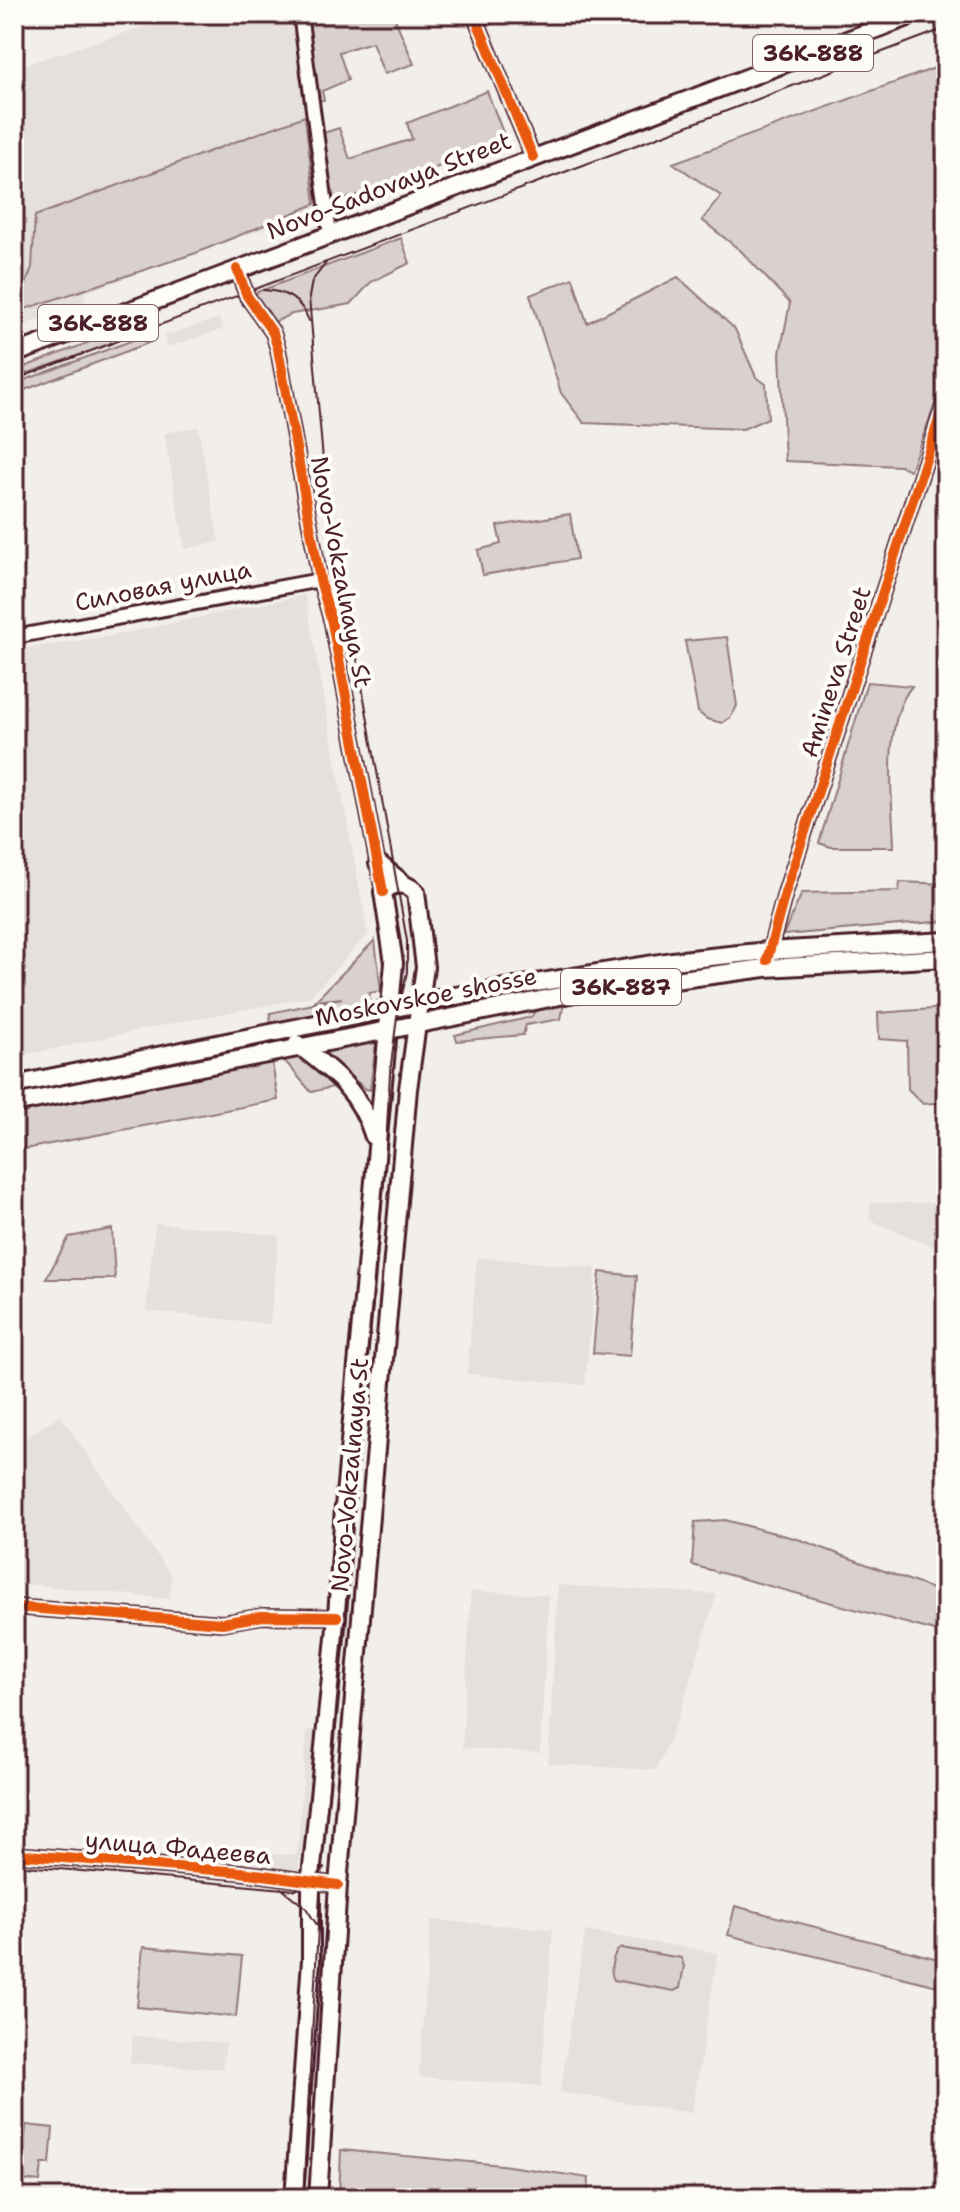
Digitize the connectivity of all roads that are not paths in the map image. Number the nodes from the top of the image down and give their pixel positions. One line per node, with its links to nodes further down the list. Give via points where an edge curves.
1 (300, 14): 5 (street)
2 (474, 14): 4 (street)
3 (916, 14): 4 (main road, Novo-Sadovaya Street / 36К-888)
4 (533, 157): 5 (main road, Novo-Sadovaya Street / 36К-888)
5 (330, 234): 6 (main road, Novo-Sadovaya Street / 36К-888)
6 (237, 269): 7 (main road, Novo-Sadovaya Street / 36К-888); 9 (street, Novo-Vokzalnaya St, via 278,349)
7 (14, 354)
8 (946, 398): 16 (street, Amineva Street)
9 (320, 580): 10 (street, Силовая улица); 11 (street, Novo-Vokzalnaya St)
10 (14, 637)
11 (378, 864): 12 (main road); 13 (street, Novo-Vokzalnaya St)
12 (405, 885): 13 (main road); 18 (main road, Novo-Vokzalnaya St, via 416,892 422,929 425,967)
13 (383, 892): 19 (main road, Novo-Vokzalnaya St, via 393,950)
14 (946, 941): 16 (main road, Moskovskoe shosse / 36К-887)
15 (946, 951): 16 (main road, Moskovskoe shosse / 36К-887)
16 (768, 956): 18 (main road, Moskovskoe shosse / 36К-887)
17 (946, 958): 18 (main road, Moskovskoe shosse / 36К-887, via 765,968)
18 (418, 1013): 19 (main road, Moskovskoe shosse / 36К-887); 29 (main road, Novo-Vokzalnaya St)
19 (389, 1019): 20 (main road, Moskovskoe shosse / 36К-887); 21 (main road, Moskovskoe shosse / 36К-887); 24 (main road, Novo-Vokzalnaya St)
20 (295, 1043): 22 (main road, Moskovskoe shosse / 36К-887); 23 (main road, Moskovskoe shosse / 36К-887); 24 (main road, via 355,1094)
21 (14, 1085)
22 (14, 1093)
23 (14, 1104)
24 (377, 1146): 26 (main road, Novo-Vokzalnaya St)
25 (14, 1607): 26 (street, via 222,1623 263,1616)
26 (337, 1617): 28 (main road, Novo-Vokzalnaya St)
27 (14, 1854): 28 (street, улица Фадеева)
28 (311, 1880): 29 (street, улица Фадеева); 30 (main road, Novo-Vokzalnaya St, via 311,1960)
29 (338, 1885): 31 (main road, Novo-Vokzalnaya St)
30 (294, 2198)
31 (318, 2198)

